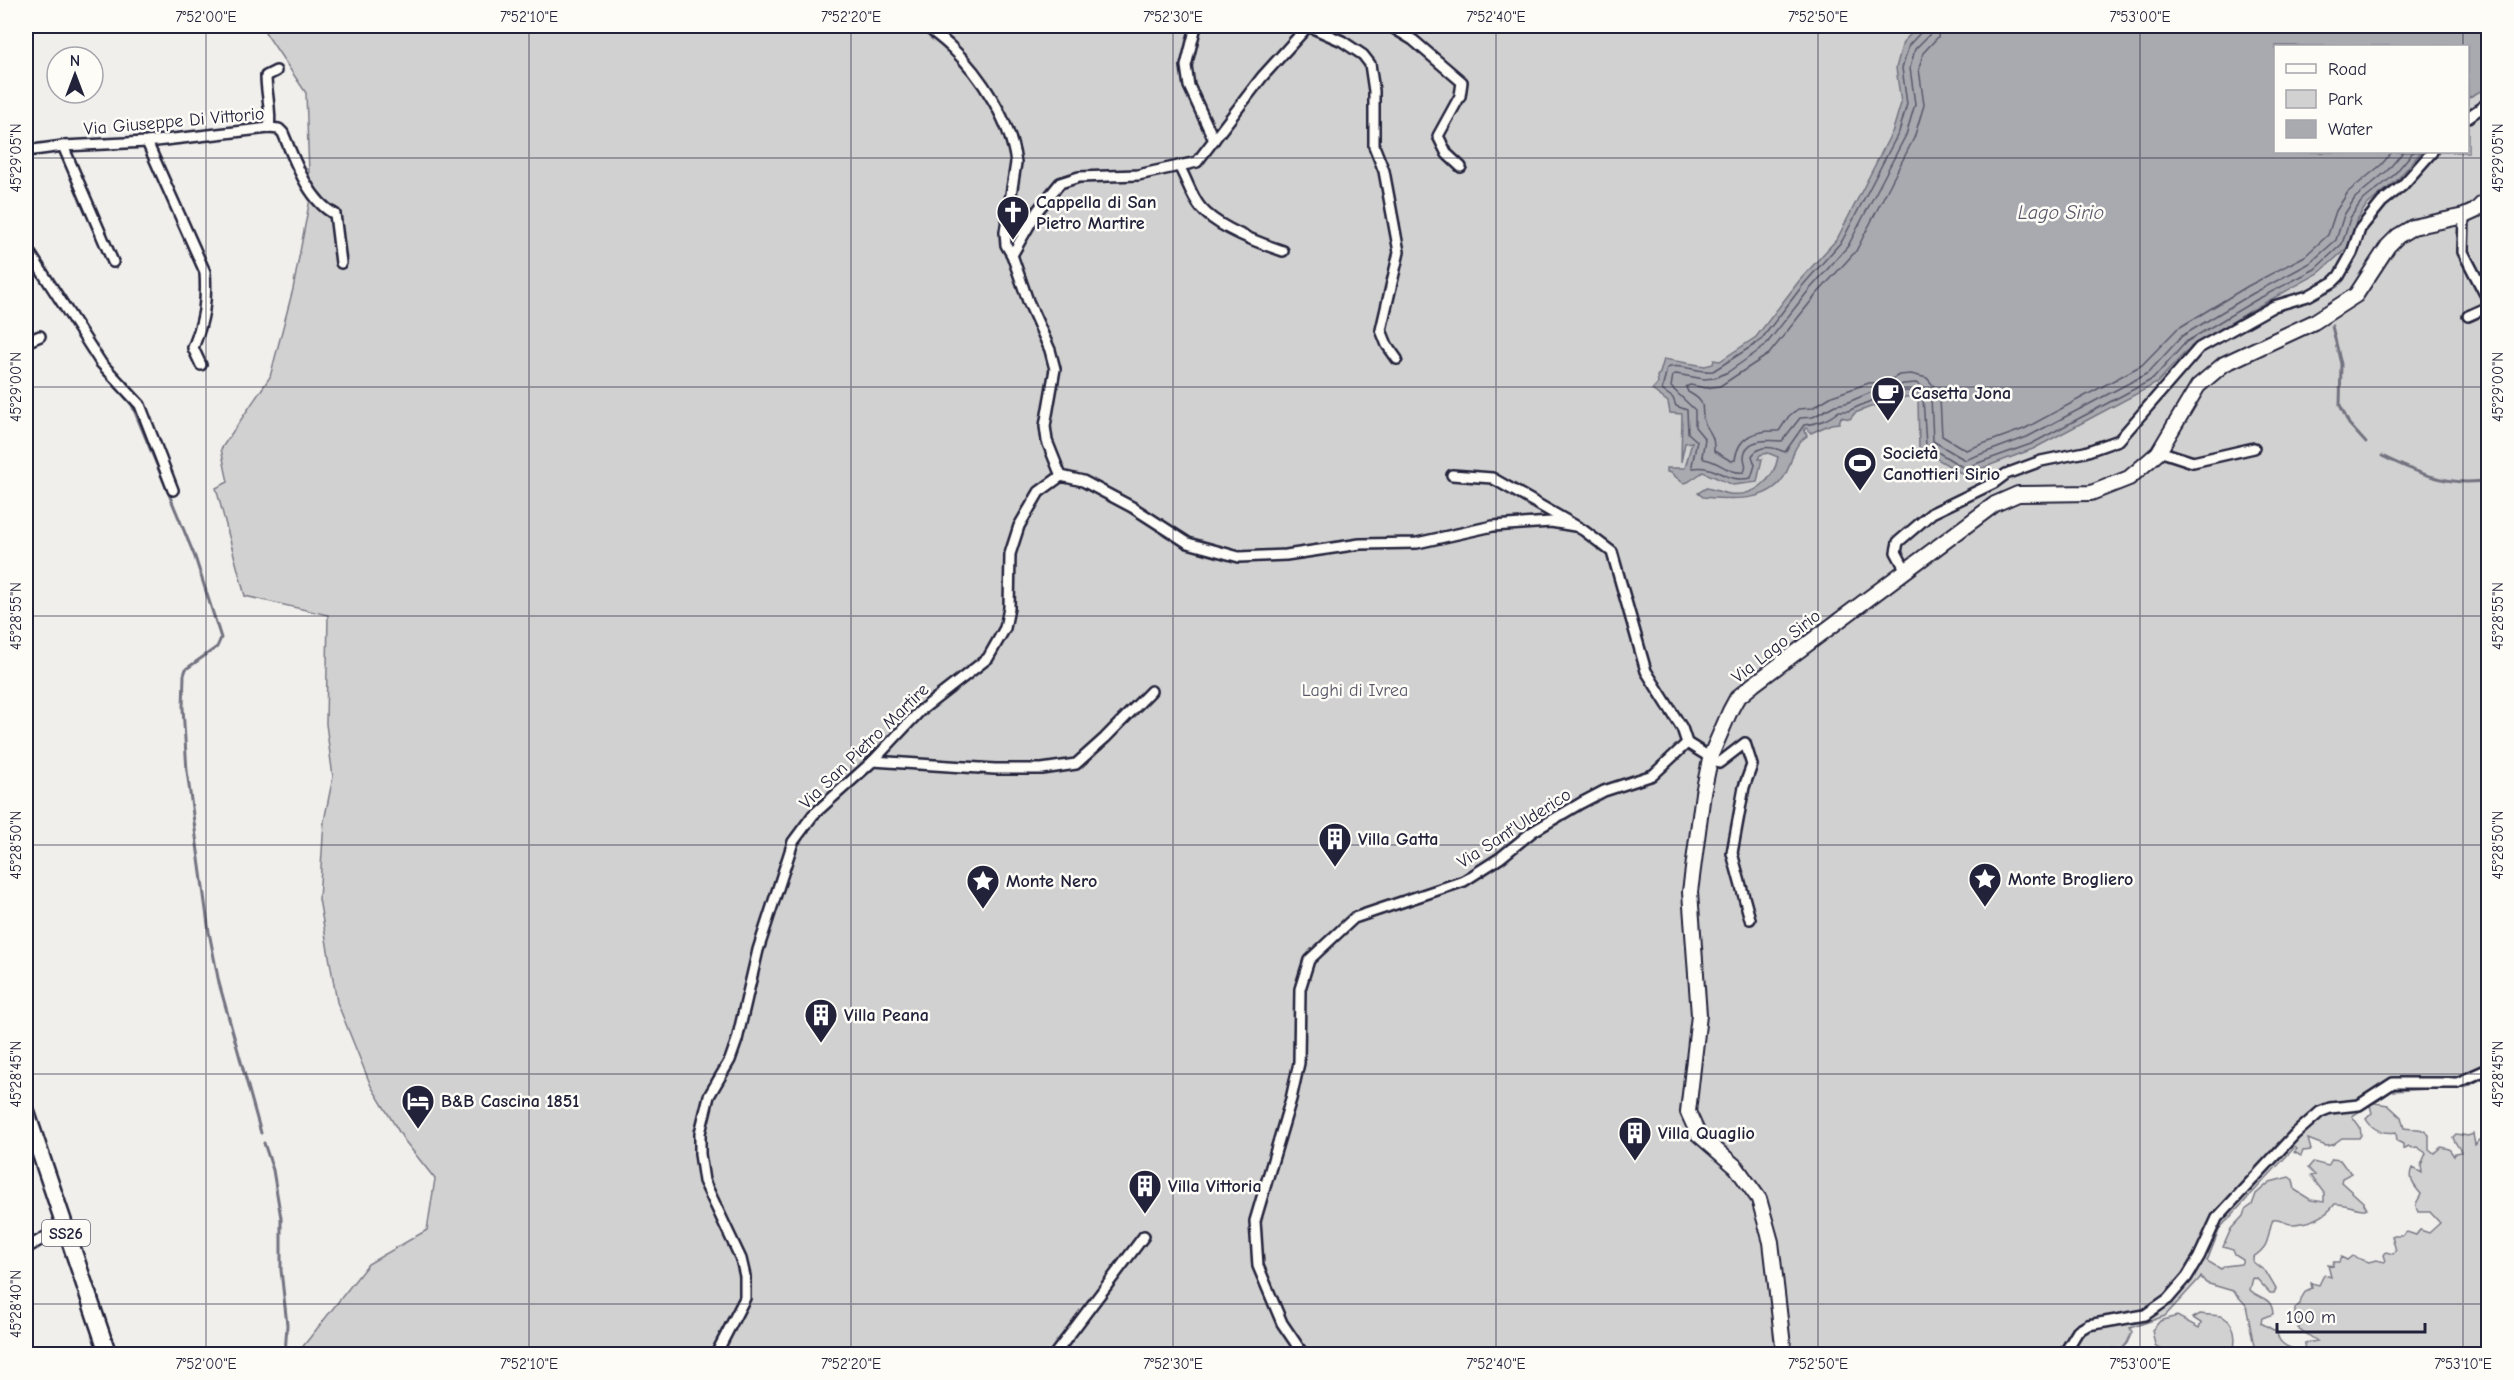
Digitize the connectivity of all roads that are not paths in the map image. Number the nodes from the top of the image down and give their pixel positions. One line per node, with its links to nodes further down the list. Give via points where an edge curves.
1 (926, 26): 20 (street, via 970,68 1002,115 1016,163 1005,237)
2 (1196, 26): 9 (street, via 1186,66 1189,86)
3 (1308, 26): 9 (street, via 1262,76); 28 (street, via 1342,41 1370,64 1374,146 1384,171 1399,252 1381,330)
4 (1390, 26): 15 (street, via 1413,40 1462,82 1460,96 1438,136 1447,154)
5 (276, 71): 8 (street, via 266,76)
6 (2486, 104): 7 (street)
7 (2469, 116)
8 (269, 128): 10 (street, Via Giuseppe Di Vittorio); 22 (street, Via Giuseppe Di Vittorio, via 284,133 316,200 336,214)
9 (1214, 140): 14 (street, via 1197,162)
10 (147, 142): 11 (street, Via Giuseppe Di Vittorio); 29 (street, via 205,272 203,321 193,348)
11 (63, 146): 12 (street, Via Giuseppe Di Vittorio); 21 (street, Via Giuseppe Di Vittorio)
12 (26, 151)
13 (2431, 153): 36 (street, via 2360,229 2352,253 2333,282 2308,296 2274,306 2199,348 2119,440 2015,471 1932,513 1898,542 1896,552)
14 (1179, 166): 19 (street, via 1202,209 1237,232); 20 (street, via 1138,175 1079,177 1060,183 1038,210)
15 (1461, 167)
16 (2488, 198): 17 (main road, via 2475,212)
17 (2464, 216): 23 (street, via 2463,252); 31 (main road, Via Lago Sirio, via 2428,222 2398,236 2356,295 2314,322 2224,364 2198,386)
18 (26, 246): 34 (street, via 101,363 140,405)
19 (1283, 251)
20 (1012, 255): 32 (street, via 1055,369 1045,426)
21 (114, 262)
22 (341, 263)
23 (2488, 300)
24 (2488, 307): 25 (street)
25 (2468, 316)
26 (40, 336): 27 (street)
27 (26, 342)
28 (1397, 359)
29 (201, 365)
30 (2254, 448): 31 (street, via 2193,462)
31 (2159, 451): 39 (main road, Via Lago Sirio, via 2129,478 2091,493 2018,494 1995,504 1737,698)
32 (1061, 476): 35 (street, via 1083,481 1188,543 1239,557 1286,555 1360,544 1417,543 1493,526 1551,522); 40 (street, Via San Pietro Martire, via 1039,492 1019,526 1010,554 1005,628 988,658 920,711)
33 (1452, 476): 35 (street, via 1492,478)
34 (173, 490)
35 (1575, 526): 38 (street, via 1613,554 1646,671)
36 (1903, 565)
37 (1151, 691): 40 (street, via 1076,764 995,769)
38 (1688, 743): 39 (street); 51 (street, Via Sant'Ulderico, via 1653,775 1581,803 1532,832 1464,881 1354,918 1309,960 1300,989 1299,1063 1255,1221 1258,1266 1282,1323)
39 (1711, 755): 41 (street, via 1719,763 1745,743 1752,765 1732,853); 47 (main road, Via Lago Sirio, via 1690,892 1699,1015 1688,1112 1698,1134 1736,1167 1759,1200 1771,1242)
40 (873, 761): 49 (street, Via San Pietro Martire, via 813,815 793,842 758,950 737,1040 704,1113 700,1154 704,1181 741,1259 746,1290 734,1324)
41 (1750, 919)
42 (2488, 1069): 52 (street, via 2457,1083 2393,1083 2359,1105 2320,1112 2217,1218 2187,1277 2168,1299 2145,1315 2088,1325 2078,1331)
43 (26, 1111): 44 (main road, SS26)
44 (64, 1226): 46 (street); 48 (main road, SS26)
45 (1144, 1236): 50 (street)
46 (30, 1245)
47 (1784, 1353)
48 (108, 1354)
49 (716, 1354)
50 (1056, 1354)
51 (1303, 1354)
52 (2064, 1354)

